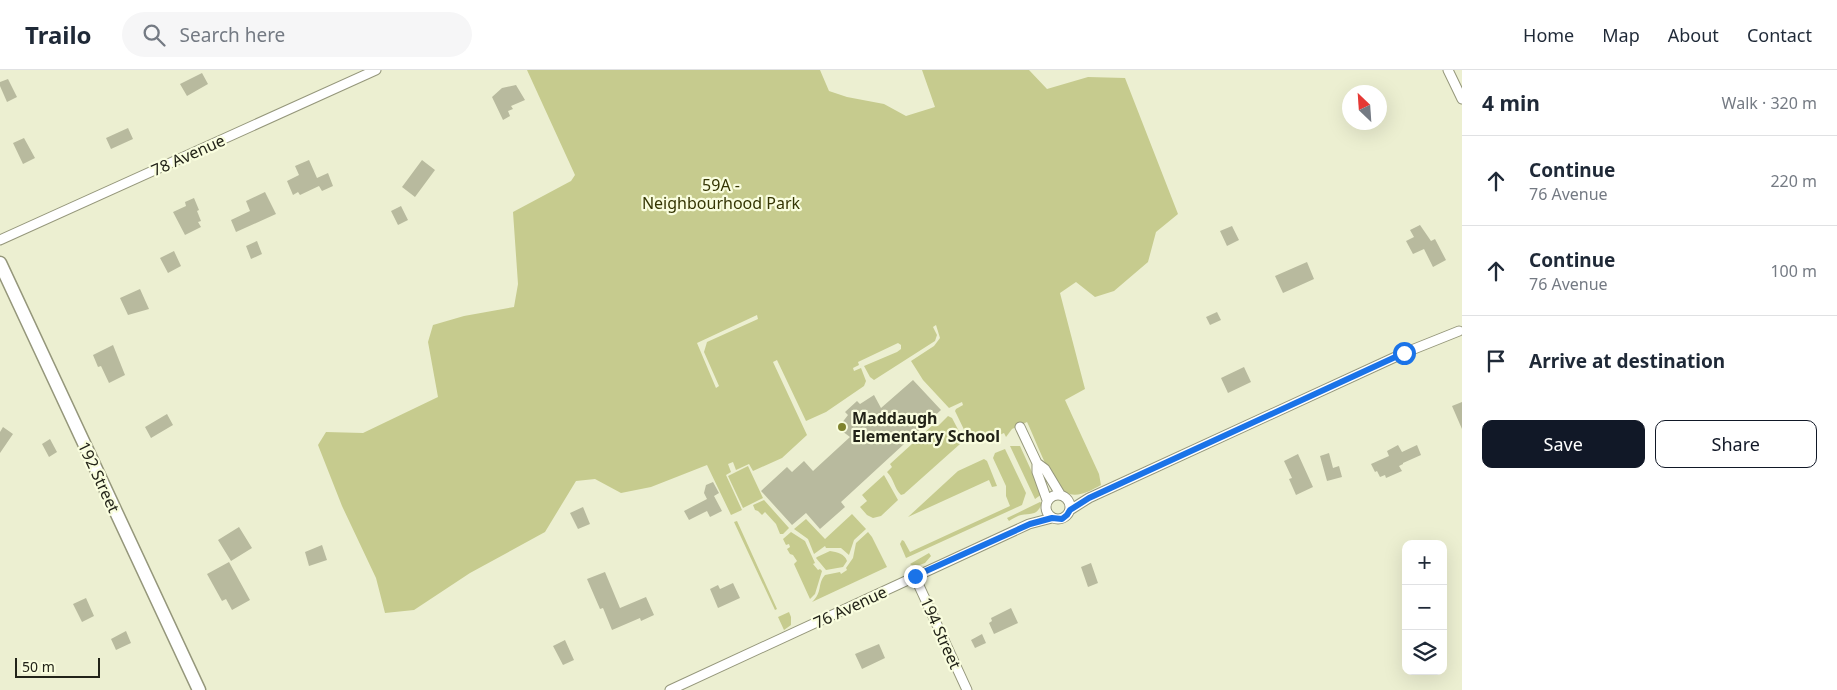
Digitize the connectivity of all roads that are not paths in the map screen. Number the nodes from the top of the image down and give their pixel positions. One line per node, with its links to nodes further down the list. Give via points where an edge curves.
1 (376, 70): 4 (street, 78 Avenue)
2 (1448, 70): 3 (street)
3 (1462, 99)
4 (0, 240)
5 (0, 263): 14 (main road, 192 Street)
6 (1459, 331): 11 (street)
7 (1020, 427): 8 (street)
8 (1037, 463): 9 (street, via 1045,469); 10 (street)
9 (1060, 494): 10 (street); 11 (street)
10 (1047, 500): 12 (street)
11 (1069, 505): 12 (street, via 1067,515 1062,519)
12 (1049, 514): 13 (street, 76 Avenue)
13 (915, 576): 15 (street, 76 Avenue); 16 (street, 194 Street)
14 (198, 690)
15 (670, 690)
16 (967, 690)

